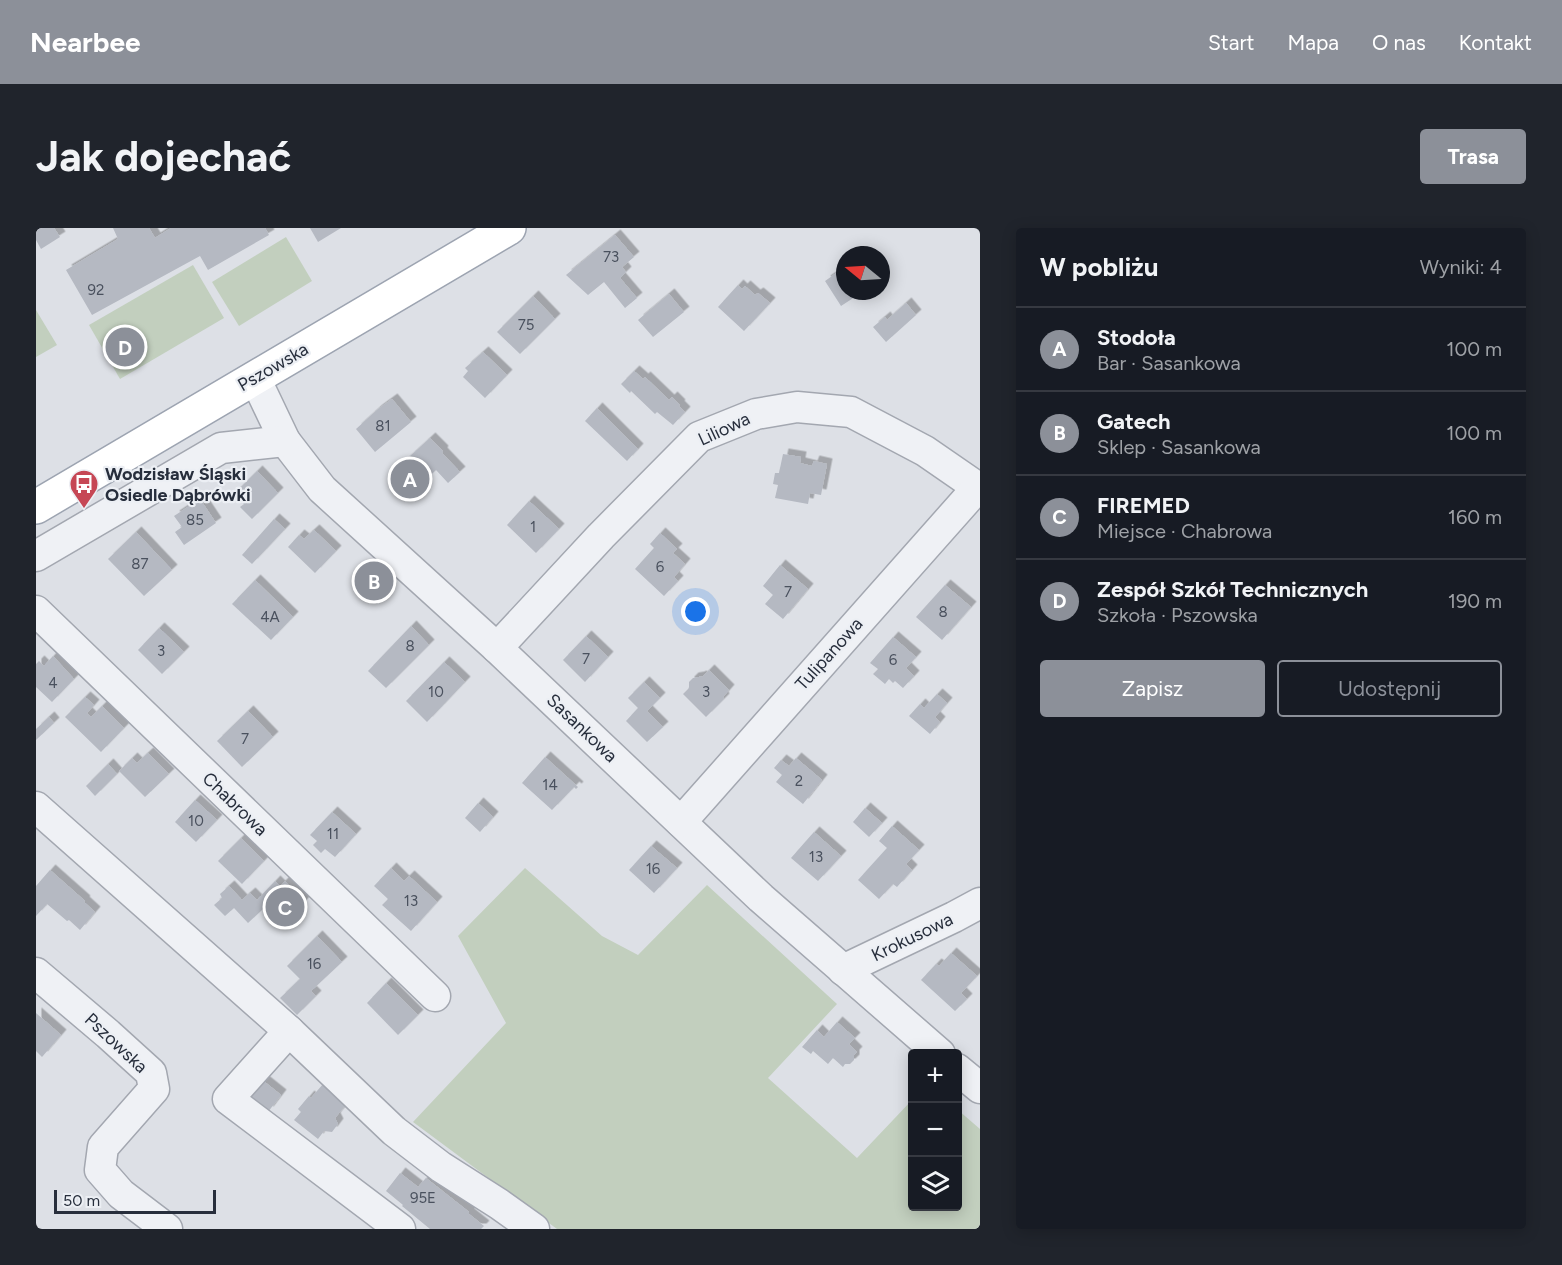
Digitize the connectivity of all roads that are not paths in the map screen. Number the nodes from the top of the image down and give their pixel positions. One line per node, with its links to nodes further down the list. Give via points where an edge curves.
1 (500, 230): 2 (main road, Pszowska)
2 (255, 378): 3 (street, Sasankowa); 5 (main road, Pszowska)
3 (285, 441): 6 (street, via 221,447); 8 (street, Sasankowa, via 322,489)
4 (979, 488): 8 (street, Liliowa, via 925,451 851,412 797,407 756,414 699,437); 10 (street, Tulipanowa)
5 (36, 507)
6 (36, 556)
7 (36, 612): 14 (street, Chabrowa)
8 (497, 648): 10 (street, Sasankowa)
9 (36, 807): 15 (street)
10 (681, 822): 12 (street, Sasankowa)
11 (980, 903): 12 (street, Krokusowa)
12 (843, 970): 16 (street, Sasankowa)
13 (36, 973): 19 (street, Pszowska, via 151,1073 154,1089 104,1147 100,1170 121,1194)
14 (435, 996)
15 (289, 1031): 20 (street, via 228,1099); 21 (street, via 394,1131)
16 (935, 1049)
17 (962, 1073): 18 (street)
18 (980, 1088)
19 (167, 1229)
20 (400, 1229)
21 (534, 1229)

